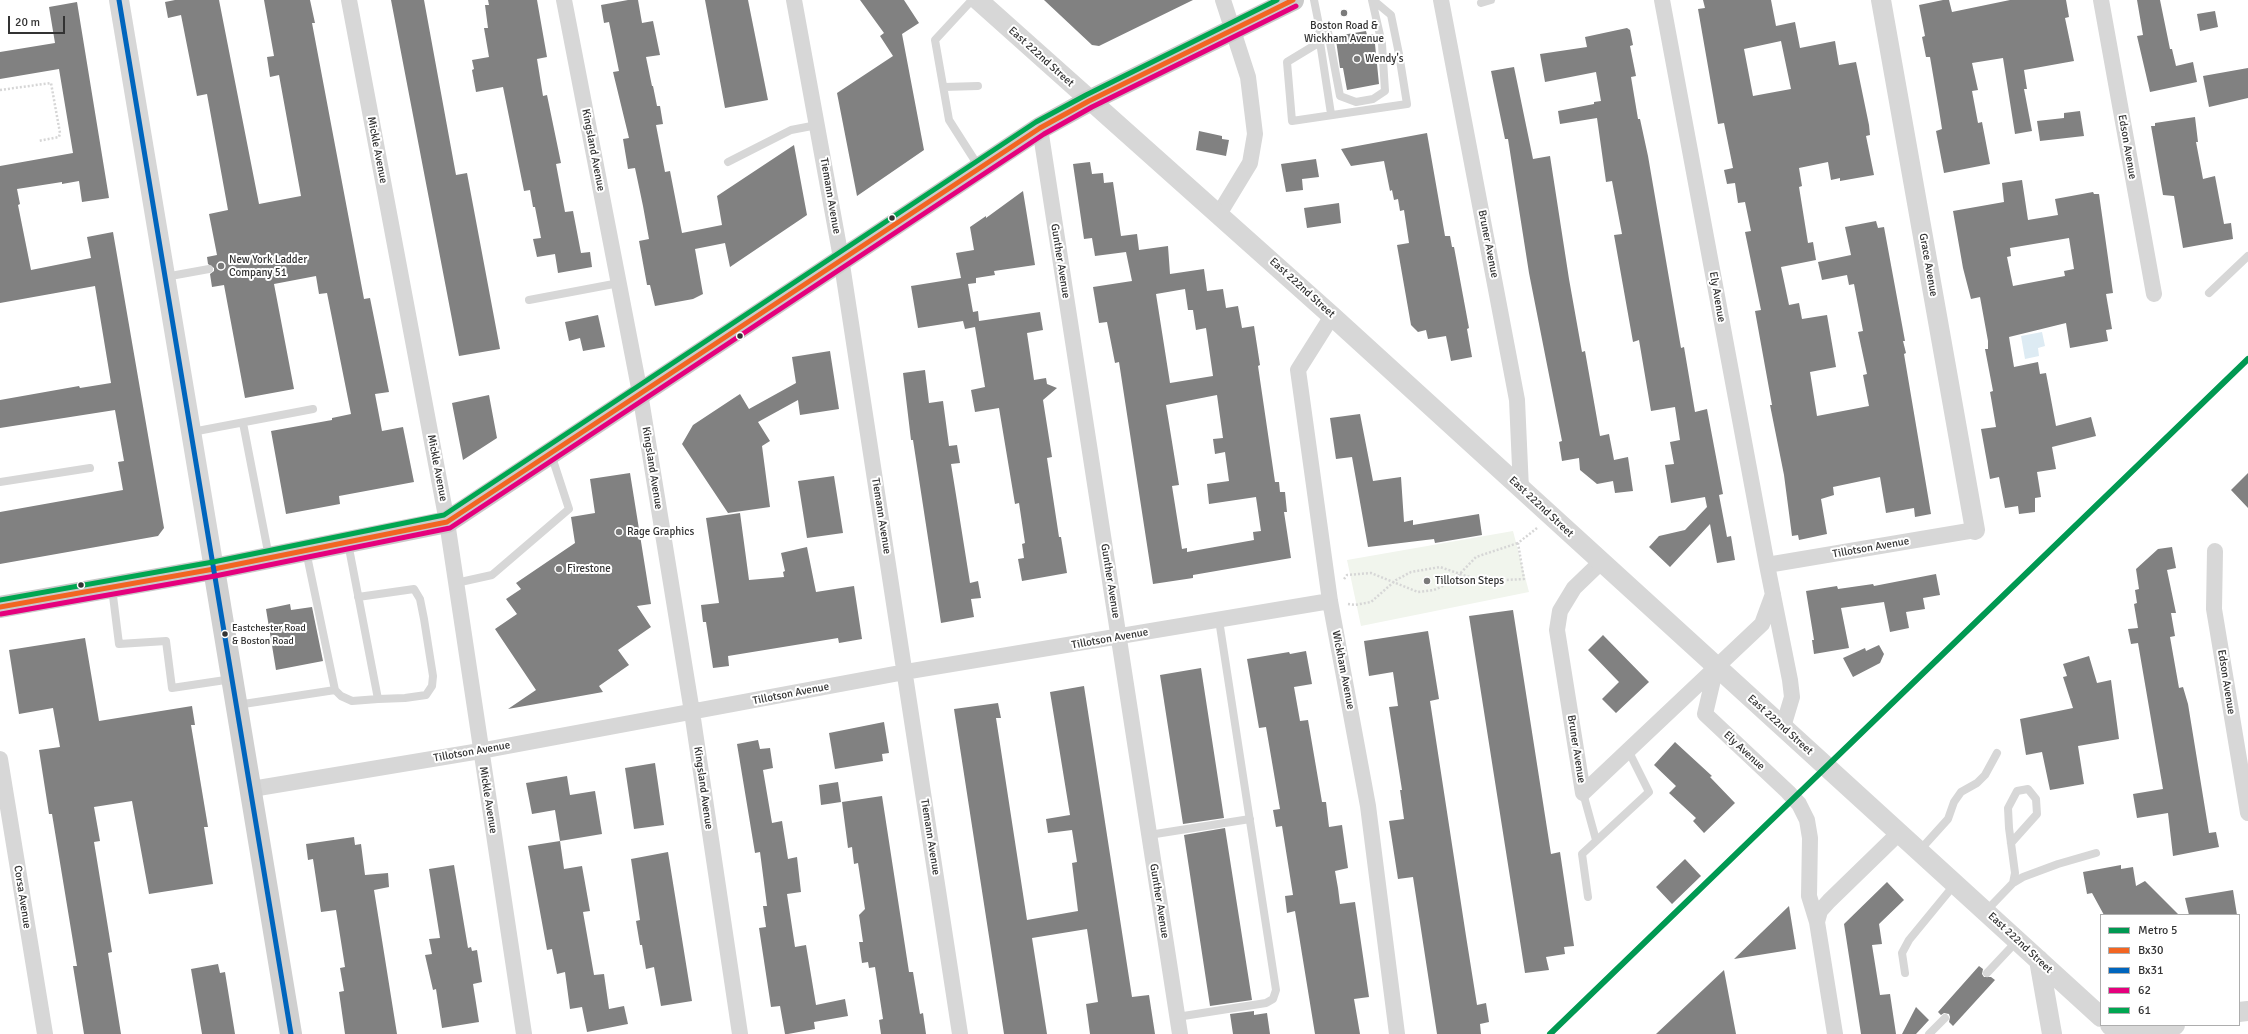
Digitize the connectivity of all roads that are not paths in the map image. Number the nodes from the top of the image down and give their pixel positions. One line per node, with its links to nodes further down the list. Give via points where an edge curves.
1 (119, 0): 32 (street)
2 (348, 0): 46 (street, Mickle Avenue)
3 (564, 0): 33 (street, Kingsland Avenue)
4 (794, 0): 24 (street, Tiemann Avenue)
5 (972, 0): 21 (lane, via 936,40)
6 (978, 0): 22 (street, East 222nd Street)
7 (1222, 0): 18 (street)
8 (1293, 0): 18 (main road)
9 (1314, 0): 17 (lane)
10 (1373, 0): 17 (lane, via 1382,44 1386,91 1373,99 1356,102 1340,96 1328,32); 23 (lane, via 1391,15 1407,104)
11 (1441, 0): 45 (street, Bruner Avenue, via 1517,400)
12 (1492, 0): 16 (lane)
13 (1662, 0): 53 (street, Ely Avenue)
14 (1881, 0): 47 (street, Grace Avenue)
15 (2100, 0): 35 (street, Edson Avenue)
16 (1481, 3)
17 (1319, 25): 19 (lane)
18 (1232, 31): 22 (main road); 28 (street, via 1248,77 1255,134 1250,163)
19 (1320, 42): 23 (lane); 23 (lane, via 1287,62 1292,121)
20 (978, 86): 21 (lane)
21 (944, 87): 27 (lane, via 949,120)
22 (1089, 101): 25 (main road); 28 (street, East 222nd Street)
23 (1332, 114)
24 (817, 125): 26 (lane, via 791,130); 30 (street, Tiemann Avenue)
25 (1040, 128): 27 (main road); 62 (street, Gunther Avenue)
26 (728, 162)
27 (980, 168): 30 (main road)
28 (1219, 214): 37 (street, East 222nd Street)
29 (2248, 256): 34 (lane)
30 (841, 258): 38 (main road); 64 (street, Tiemann Avenue)
31 (209, 269): 32 (lane)
32 (165, 277): 41 (street)
33 (619, 283): 36 (lane); 38 (street, Kingsland Avenue)
34 (2209, 293)
35 (2154, 294)
36 (529, 300)
37 (1332, 316): 45 (street, East 222nd Street); 59 (street, Wickham Avenue, via 1298,370)
38 (640, 394): 42 (main road); 69 (street, Kingsland Avenue)
39 (313, 409): 40 (lane)
40 (242, 423): 41 (lane); 51 (lane)
41 (191, 433): 54 (street)
42 (551, 453): 46 (main road); 55 (lane, via 569,509 492,575)
43 (90, 468): 44 (lane)
44 (0, 482)
45 (1522, 489): 52 (street, East 222nd Street)
46 (447, 522): 48 (main road); 55 (street, Mickle Avenue)
47 (1975, 530): 53 (street, Tillotson Avenue)
48 (348, 542): 49 (main road); 58 (lane)
49 (306, 550): 51 (main road); 66 (lane)
50 (2214, 551): 78 (street, Edson Avenue, via 2214,608)
51 (269, 558): 54 (main road)
52 (1600, 562): 63 (street, East 222nd Street); 77 (street, Bruner Avenue, via 1574,588 1560,611 1557,630)
53 (1767, 565): 57 (street, Ely Avenue)
54 (214, 569): 56 (main road); 65 (main road)
55 (456, 583): 72 (street, Mickle Avenue)
56 (112, 587): 60 (main road); 65 (lane, via 119,644 166,641 172,688)
57 (1773, 593): 63 (street, Ely Avenue, via 1762,624); 70 (street, Ely Avenue, via 1792,697)
58 (358, 597): 67 (lane); 67 (lane, via 414,589 420,599 424,619 433,676 432,686 426,694)
59 (1330, 601): 61 (street, Tillotson Avenue); 106 (street, Wickham Avenue, via 1368,806)
60 (0, 607)
61 (1219, 620): 62 (street, Tillotson Avenue); 79 (lane)
62 (1119, 637): 64 (street, Tillotson Avenue); 81 (street, Gunther Avenue)
63 (1716, 667): 70 (street, East 222nd Street); 71 (street, Bruner Avenue); 90 (street, Ely Avenue, via 1705,714 1788,792 1799,804 1807,820 1810,838 1809,896)
64 (905, 672): 69 (street, Tillotson Avenue); 104 (street, Tiemann Avenue)
65 (233, 678): 68 (main road)
66 (335, 690): 67 (lane, via 352,701); 68 (lane)
67 (378, 699)
68 (237, 705): 76 (main road)
69 (692, 712): 72 (street, Tillotson Avenue); 103 (street, Kingsland Avenue)
70 (1783, 727): 80 (street, East 222nd Street)
71 (1628, 750): 77 (street, Bruner Avenue); 82 (lane, via 1649,792)
72 (480, 751): 76 (street, Tillotson Avenue); 102 (street, Mickle Avenue)
73 (1997, 753): 84 (lane, via 1985,775 1961,792 1948,819)
74 (0, 759): 75 (street, Corsa Avenue)
75 (2, 787): 100 (street, Corsa Avenue)
76 (252, 789): 101 (main road)
77 (1583, 793): 82 (lane)
78 (2248, 813)
79 (1250, 819): 81 (lane); 96 (lane, via 1276,990 1273,999 1266,1003)
80 (1899, 833): 84 (street, East 222nd Street); 90 (street, via 1829,900 1820,911)
81 (1149, 835): 96 (street, Gunther Avenue)
82 (1596, 840): 88 (lane, via 1582,854)
83 (2011, 843): 83 (lane, via 2008,808 2017,791 2028,789 2036,799 2037,814); 86 (lane, via 2015,874)
84 (1920, 850): 87 (street, East 222nd Street)
85 (2096, 853): 86 (lane, via 2058,864)
86 (2013, 883): 89 (lane)
87 (1955, 884): 89 (street, East 222nd Street); 94 (lane, via 1909,940 1902,953)
88 (1588, 897)
89 (1986, 911): 91 (street, East 222nd Street)
90 (1817, 922): 107 (street, Ely Avenue)
91 (2017, 940): 92 (street, East 222nd Street); 93 (lane)
92 (2039, 960): 95 (street, East 222nd Street); 109 (street)
93 (1987, 972)
94 (1905, 973)
95 (2100, 1015)
96 (1177, 1017): 105 (street, Gunther Avenue)
97 (1945, 1018): 108 (lane)
98 (2111, 1026): 110 (street)
99 (2170, 1026): 111 (street)
100 (45, 1034)
101 (291, 1034)
102 (524, 1034)
103 (740, 1034)
104 (960, 1034)
105 (1180, 1034)
106 (1397, 1034)
107 (1835, 1034)
108 (1929, 1034)
109 (2052, 1034)
110 (2120, 1034)
111 (2129, 1034)

